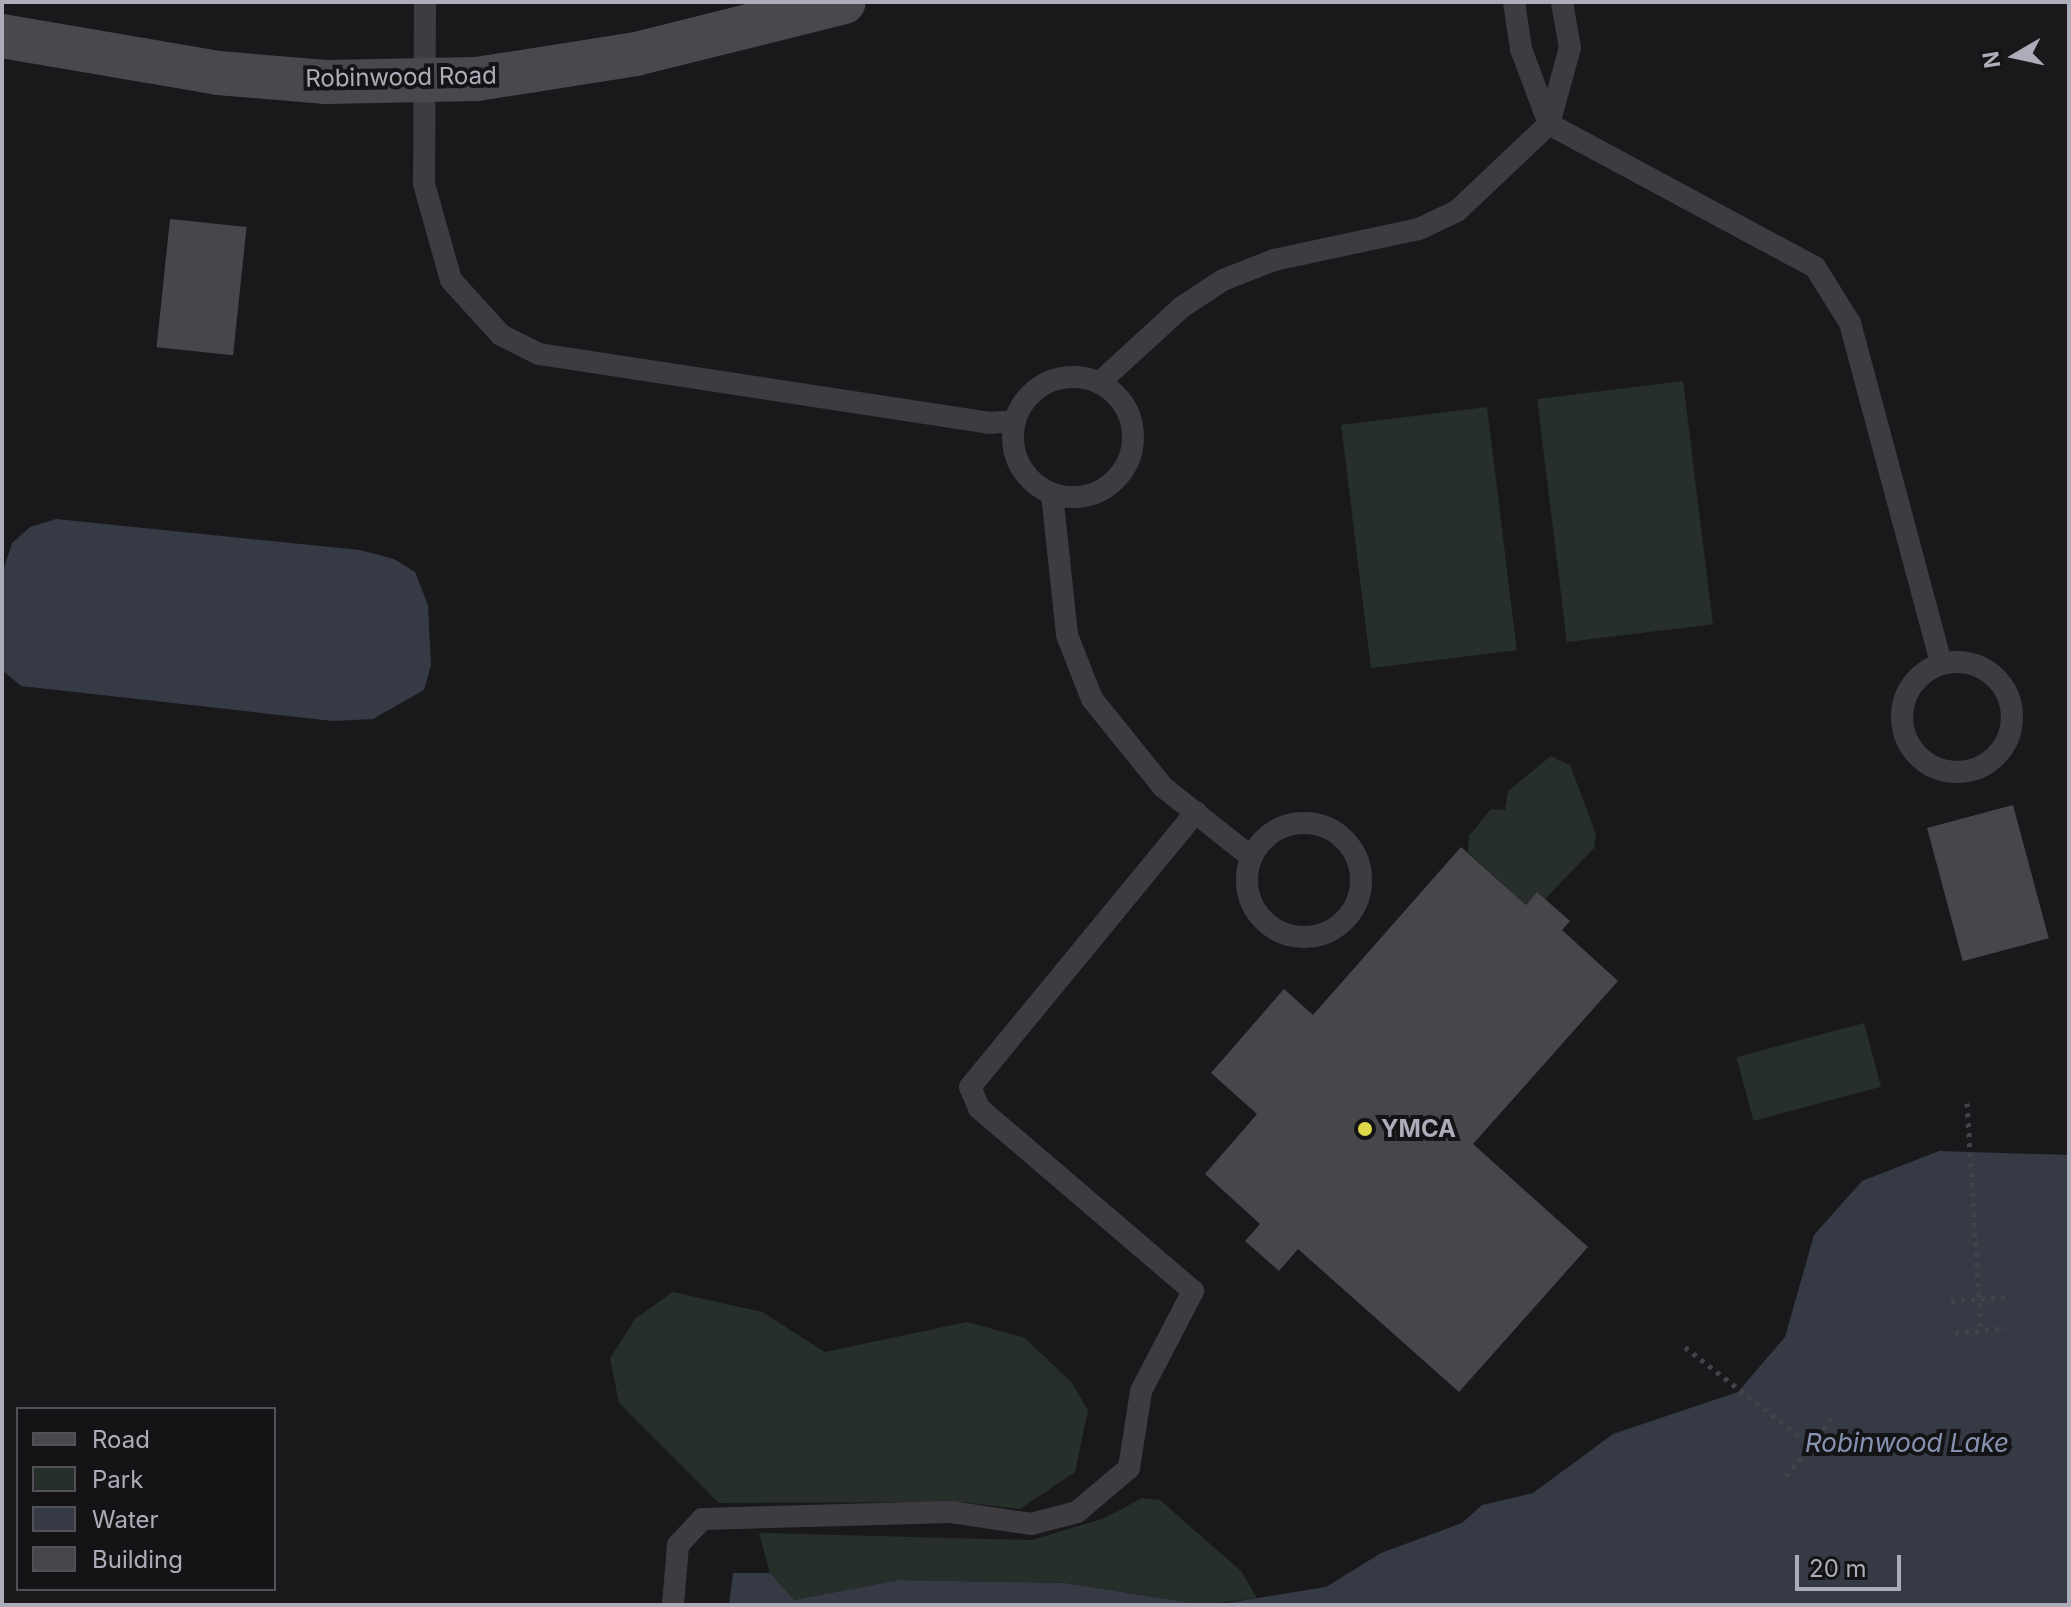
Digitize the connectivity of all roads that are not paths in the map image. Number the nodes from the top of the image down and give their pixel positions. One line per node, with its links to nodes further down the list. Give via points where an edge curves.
1 (425, 2): 6 (lane)
2 (844, 2): 6 (main road, Robinwood Road, via 636,54)
3 (1514, 2): 7 (lane, via 1521,49)
4 (1562, 2): 7 (lane, via 1570,48)
5 (2, 36): 6 (main road, Robinwood Road, via 218,73)
6 (424, 81): 9 (lane, via 424,184 451,280 501,335 539,354)
7 (1549, 124): 8 (lane, via 1457,211 1419,229 1274,260 1223,280 1182,307); 11 (lane, via 1815,267 1850,323)
8 (1099, 383): 9 (lane, via 1074,378 1048,382 1033,392); 10 (lane, via 1127,412 1131,452 1109,485)
9 (1014, 430): 10 (lane, via 1024,472)
10 (1062, 496): 12 (lane, via 1054,546 1067,635 1092,699 1163,787)
11 (1941, 663): 11 (lane, via 1910,686 1902,704 1907,742 1934,768 1972,771 2002,750 2012,717 2009,700 1990,672 1974,664)
12 (1196, 812): 13 (lane); 14 (lane, via 970,1087 979,1108 1193,1291 1141,1391 1129,1468 1077,1512 1031,1524 951,1512 702,1519 678,1545)
13 (1251, 857): 13 (lane, via 1246,875 1255,910 1283,934 1319,935 1336,928 1358,899 1359,864 1351,848 1325,826 1290,823 1274,830)
14 (673, 1605)

